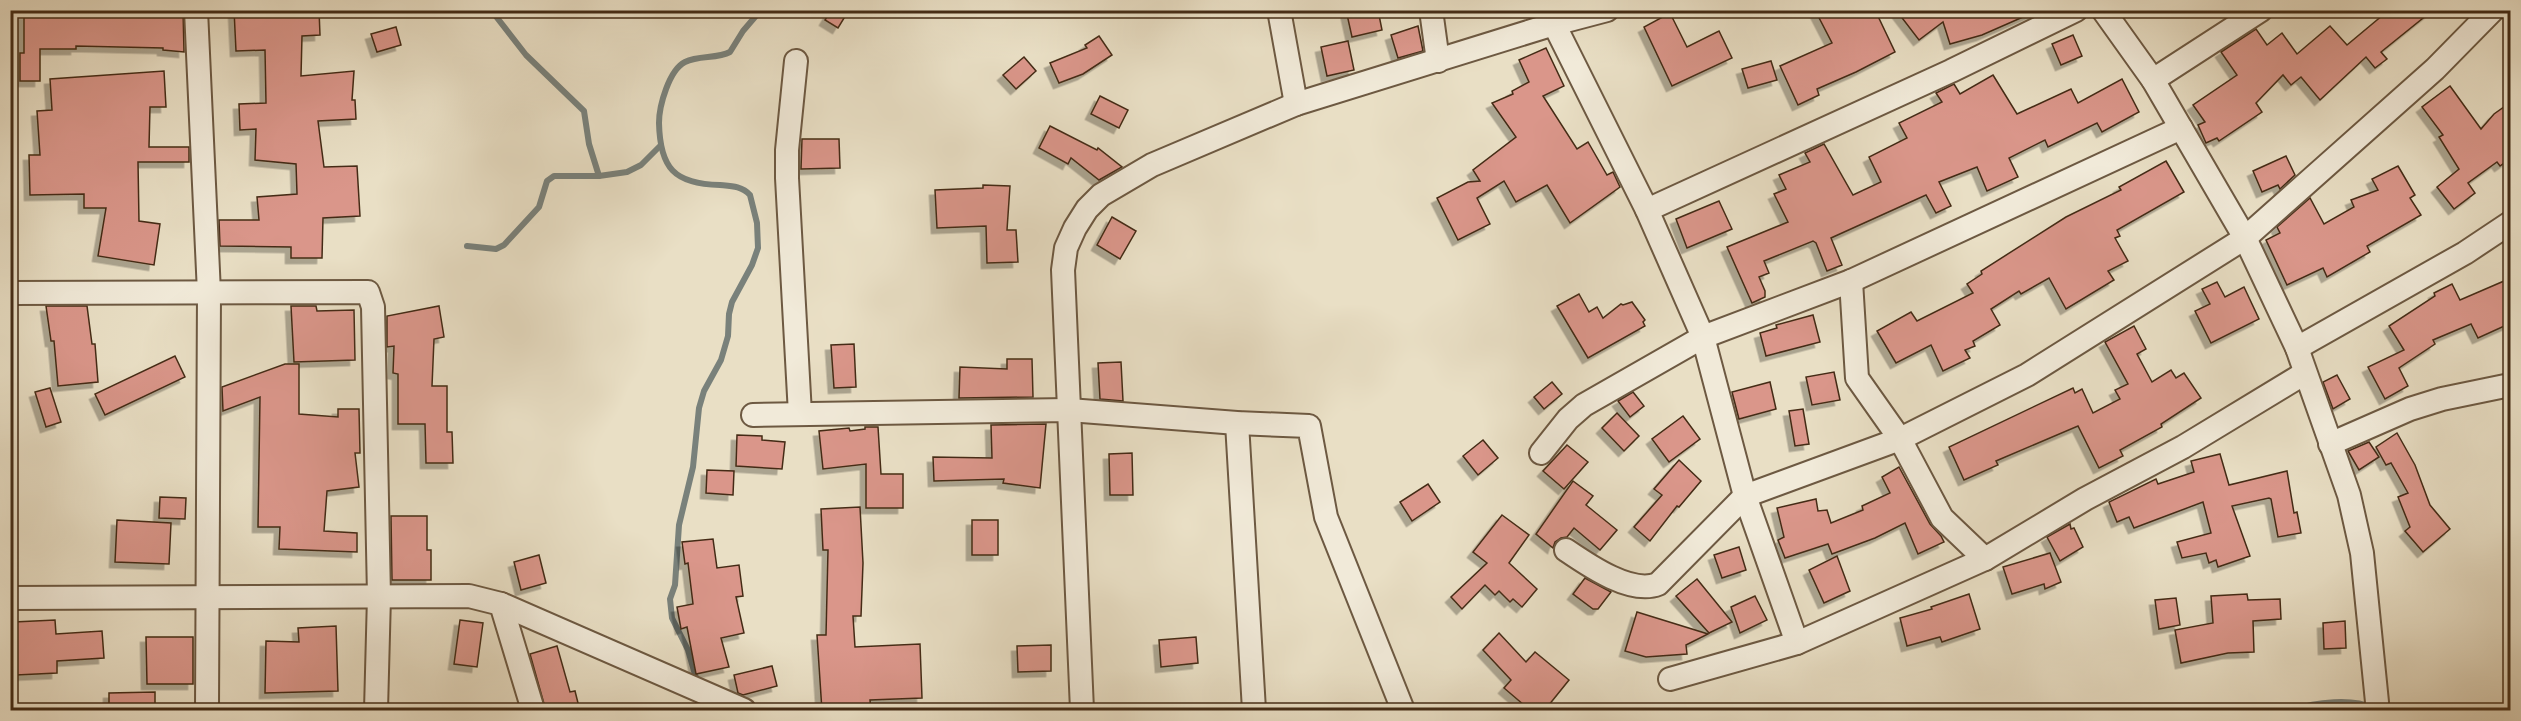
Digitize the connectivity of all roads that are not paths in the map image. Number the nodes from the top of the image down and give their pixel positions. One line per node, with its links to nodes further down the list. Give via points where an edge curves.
1 (196, 10): 20 (street)
2 (1279, 10): 13 (street)
3 (1431, 10): 11 (street)
4 (1607, 10): 9 (street)
5 (2076, 10): 15 (street)
6 (2103, 10): 12 (street)
7 (2260, 10): 12 (street)
8 (2493, 10): 17 (street, via 2435,69)
9 (1554, 24): 11 (street); 15 (street)
10 (796, 61): 26 (street, via 787,178)
11 (1438, 61): 13 (street)
12 (2154, 80): 14 (street)
13 (1296, 104): 25 (street, via 1152,165 1101,195 1087,209 1066,248 1063,270)
14 (2181, 128): 17 (street); 18 (street)
15 (1647, 210): 21 (street)
16 (2511, 223): 22 (street)
17 (2245, 237): 22 (street); 29 (street, via 2027,375)
18 (1851, 281): 21 (street); 29 (street, via 1857,378)
19 (10, 293): 20 (street)
20 (208, 293): 35 (street); 36 (street, via 368,292 373,307)
21 (1703, 337): 31 (street, via 1584,405); 32 (street)
22 (2297, 348): 23 (street)
23 (2305, 373): 30 (street); 34 (street)
24 (2511, 385): 30 (street, via 2410,409)
25 (1069, 410): 26 (street); 28 (street); 46 (street)
26 (800, 414): 27 (street)
27 (753, 415)
28 (1237, 423): 47 (street); 48 (street, via 1309,426 1326,517)
29 (1900, 439): 32 (street); 34 (street, via 1942,518)
30 (2330, 444): 41 (street, via 2349,495 2362,554)
31 (1541, 453)
32 (1745, 496): 33 (street, via 1663,580 1650,587 1613,578); 39 (street)
33 (1566, 550)
34 (1985, 559): 39 (street)
35 (208, 596): 36 (street); 37 (street); 42 (street)
36 (379, 596): 38 (street, via 469,596); 43 (street)
37 (10, 598)
38 (501, 604): 44 (street); 45 (street)
39 (1797, 643): 40 (street)
40 (1670, 679)
41 (2377, 706)
42 (207, 711)
43 (376, 711)
44 (533, 711)
45 (744, 711)
46 (1082, 711)
47 (1254, 711)
48 (1402, 711)

